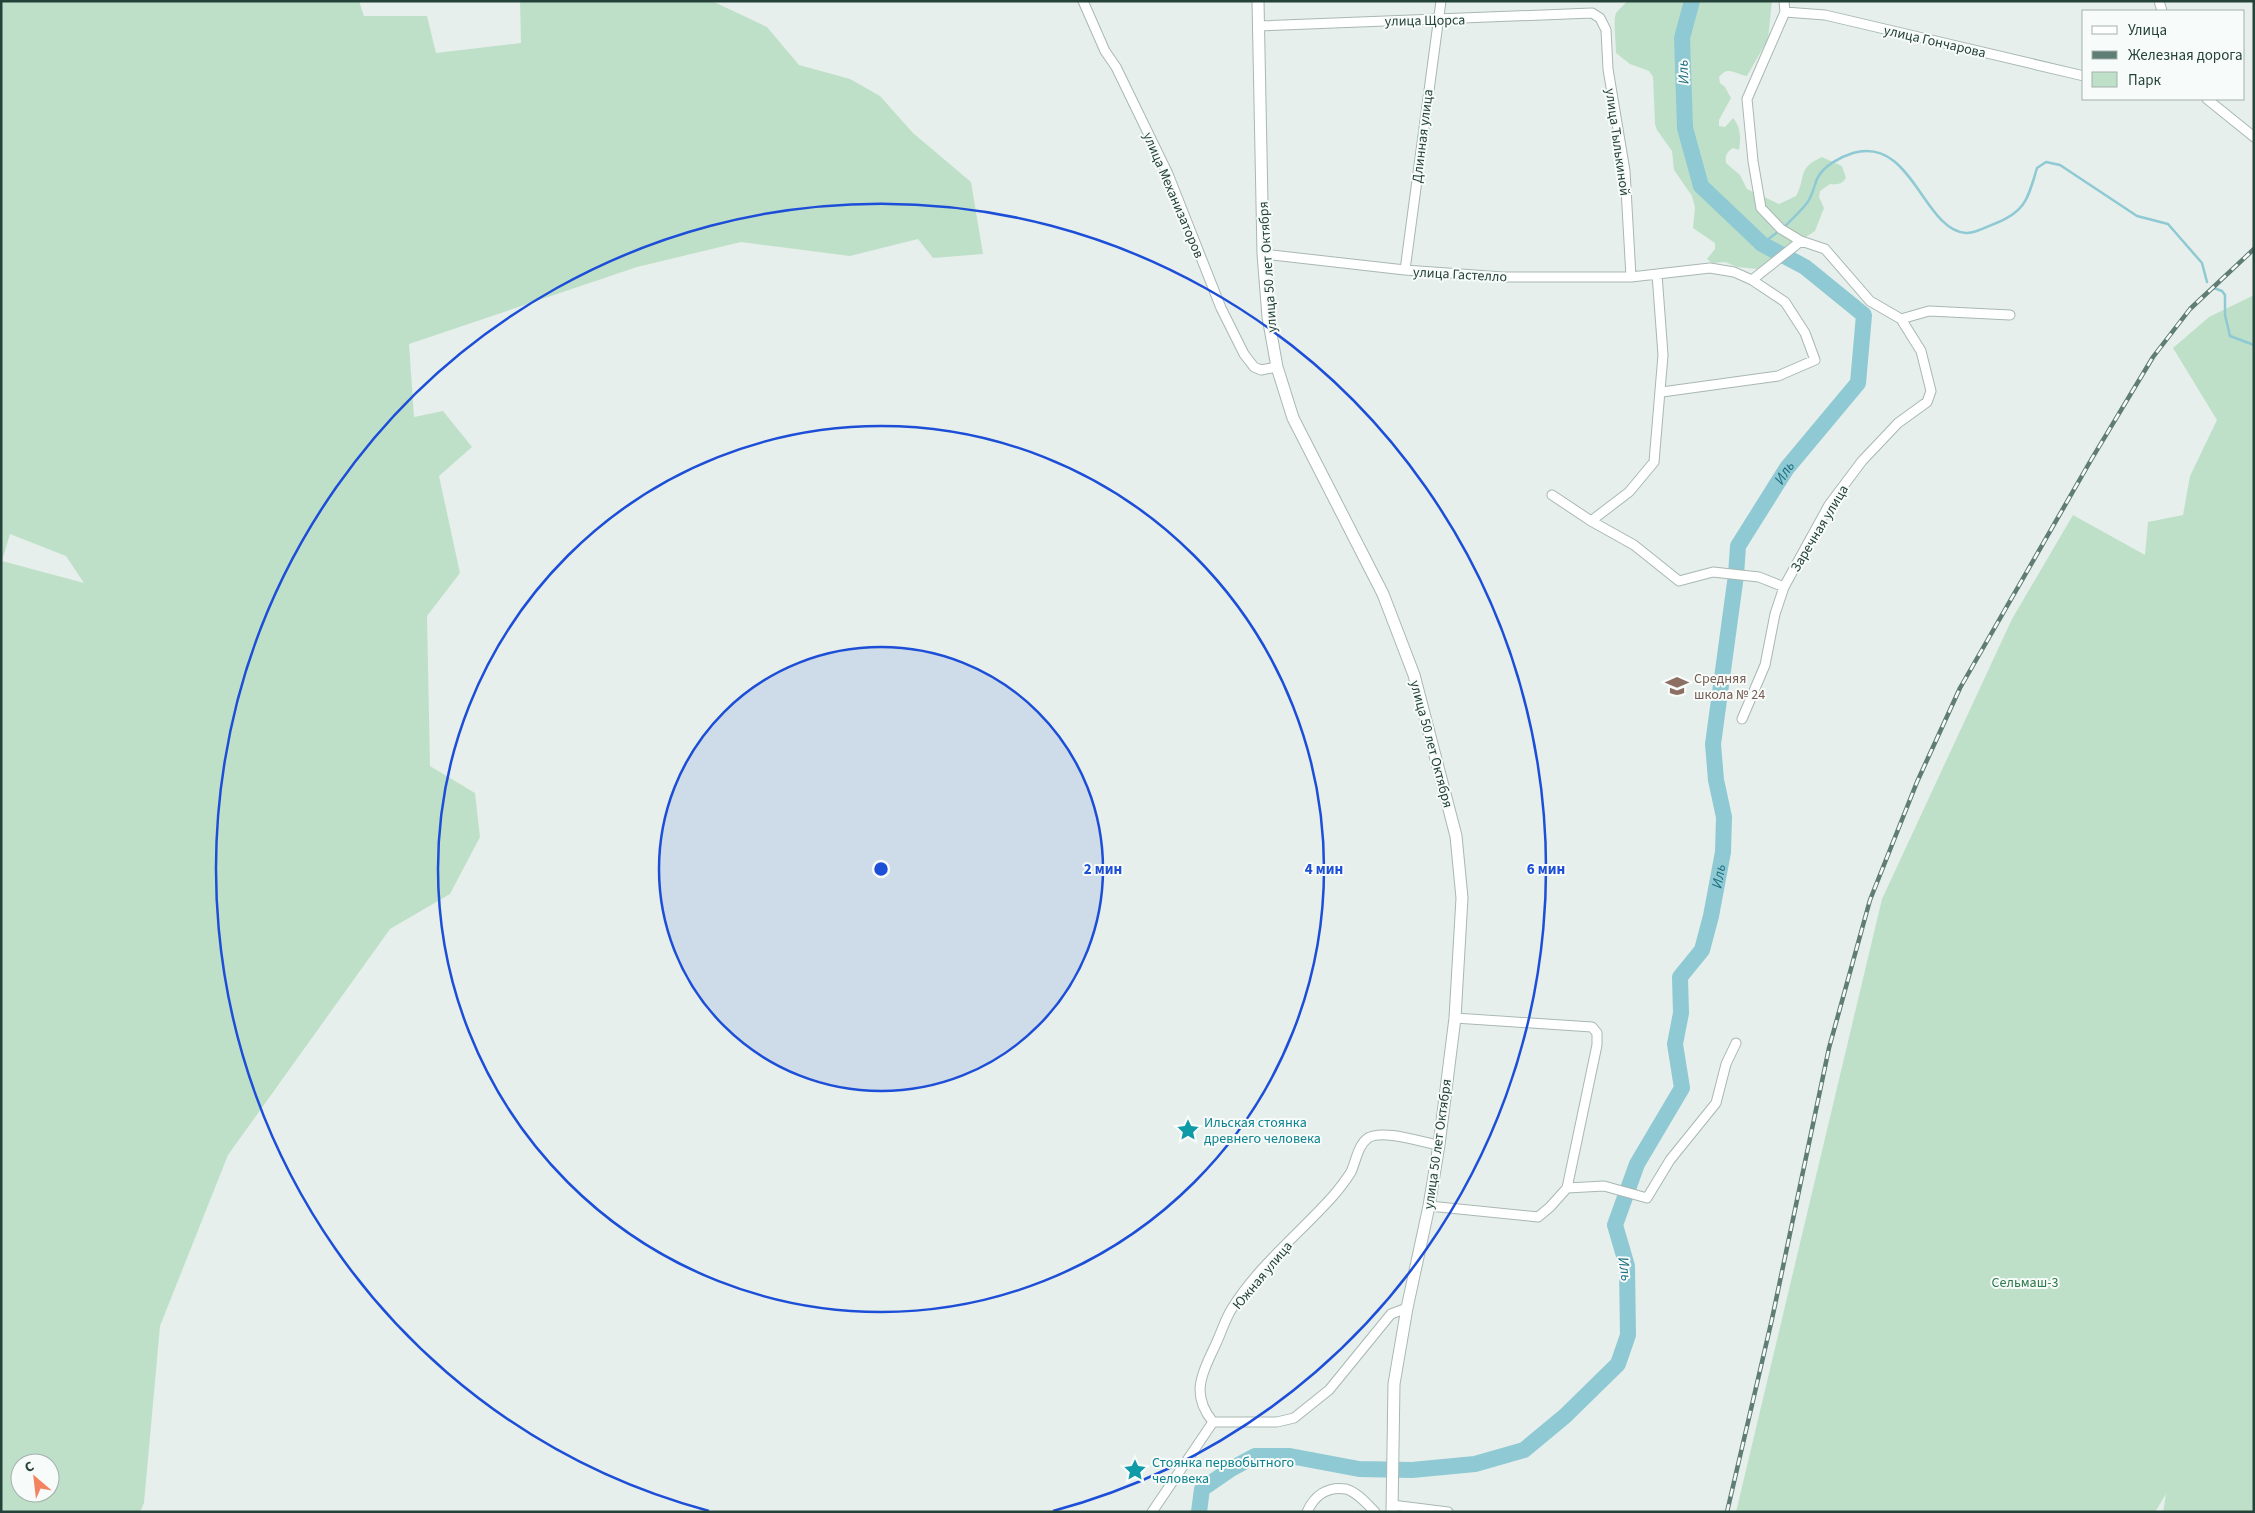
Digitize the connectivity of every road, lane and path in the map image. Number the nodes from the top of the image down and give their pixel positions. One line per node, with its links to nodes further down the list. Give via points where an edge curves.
1 (1083, 1): 20 (street, улица Механизаторов, via 1168,174 1221,308 1244,354 1254,367 1261,370)
2 (1258, 1): 8 (street, улица 50 лет Октября)
3 (1440, 1): 7 (street, Длинная улица)
4 (1784, 1): 5 (street, Заречная улица)
5 (1785, 12): 9 (street, улица Гончарова, via 1825,15); 12 (street, Заречная улица, via 1747,99 1761,208 1781,230)
6 (1592, 13): 7 (street, улица Щорса); 16 (street, улица Тылькиной, via 1600,18 1606,30 1608,69 1625,171)
7 (1438, 20): 8 (street, улица Щорса); 14 (street, Длинная улица)
8 (1258, 26): 13 (street, улица 50 лет Октября)
9 (2082, 76)
10 (2208, 100): 11 (street)
11 (2254, 138)
12 (1800, 240): 17 (street); 19 (street, Заречная улица, via 1825,249 1870,301)
13 (1263, 254): 14 (street, улица Гастелло); 20 (street, улица 50 лет Октября, via 1268,317)
14 (1405, 270): 16 (street, улица Гастелло, via 1504,277)
15 (1657, 274): 16 (street, улица Гастелло); 17 (street, улица Гастелло, via 1710,268 1734,272); 21 (street, via 1663,355)
16 (1631, 277)
17 (1752, 280): 21 (street, улица Гастелло, via 1784,302 1805,333 1815,360 1778,376)
18 (2010, 315): 19 (street, via 1929,311)
19 (1901, 319): 24 (street, Заречная улица, via 1921,351 1931,391 1927,402 1898,423 1862,461 1829,505)
20 (1277, 367): 26 (street, улица 50 лет Октября, via 1293,418 1383,594 1414,674 1456,836 1462,898)
21 (1662, 392): 23 (street, via 1657,411 1654,462 1629,492)
22 (1552, 495): 23 (street)
23 (1591, 521): 24 (street, via 1634,545 1679,581 1714,572 1760,577)
24 (1784, 587): 25 (street, Заречная улица, via 1765,665)
25 (1742, 719)
26 (1455, 1018): 28 (street, улица 50 лет Октября); 29 (street, via 1578,1025 1592,1027 1596,1033 1597,1045)
27 (1736, 1043): 29 (street, via 1726,1064 1716,1103 1670,1160 1647,1198 1604,1186)
28 (1439, 1145): 30 (street, улица 50 лет Октября); 32 (street, Южная улица, via 1379,1134 1368,1138 1362,1145 1350,1172 1334,1195 1261,1272 1232,1310 1199,1387 1200,1399)
29 (1567, 1188): 30 (street, via 1538,1217)
30 (1429, 1206): 31 (street, улица 50 лет Октября)
31 (1407, 1308): 32 (street, via 1391,1314 1329,1390 1294,1418 1277,1422); 33 (street, улица 50 лет Октября, via 1394,1384)
32 (1213, 1422): 34 (street)
33 (1392, 1504): 37 (street)
34 (1152, 1512)
35 (1307, 1512): 36 (street, via 1312,1500 1327,1490 1346,1489)
36 (1375, 1512)
37 (1448, 1512)

